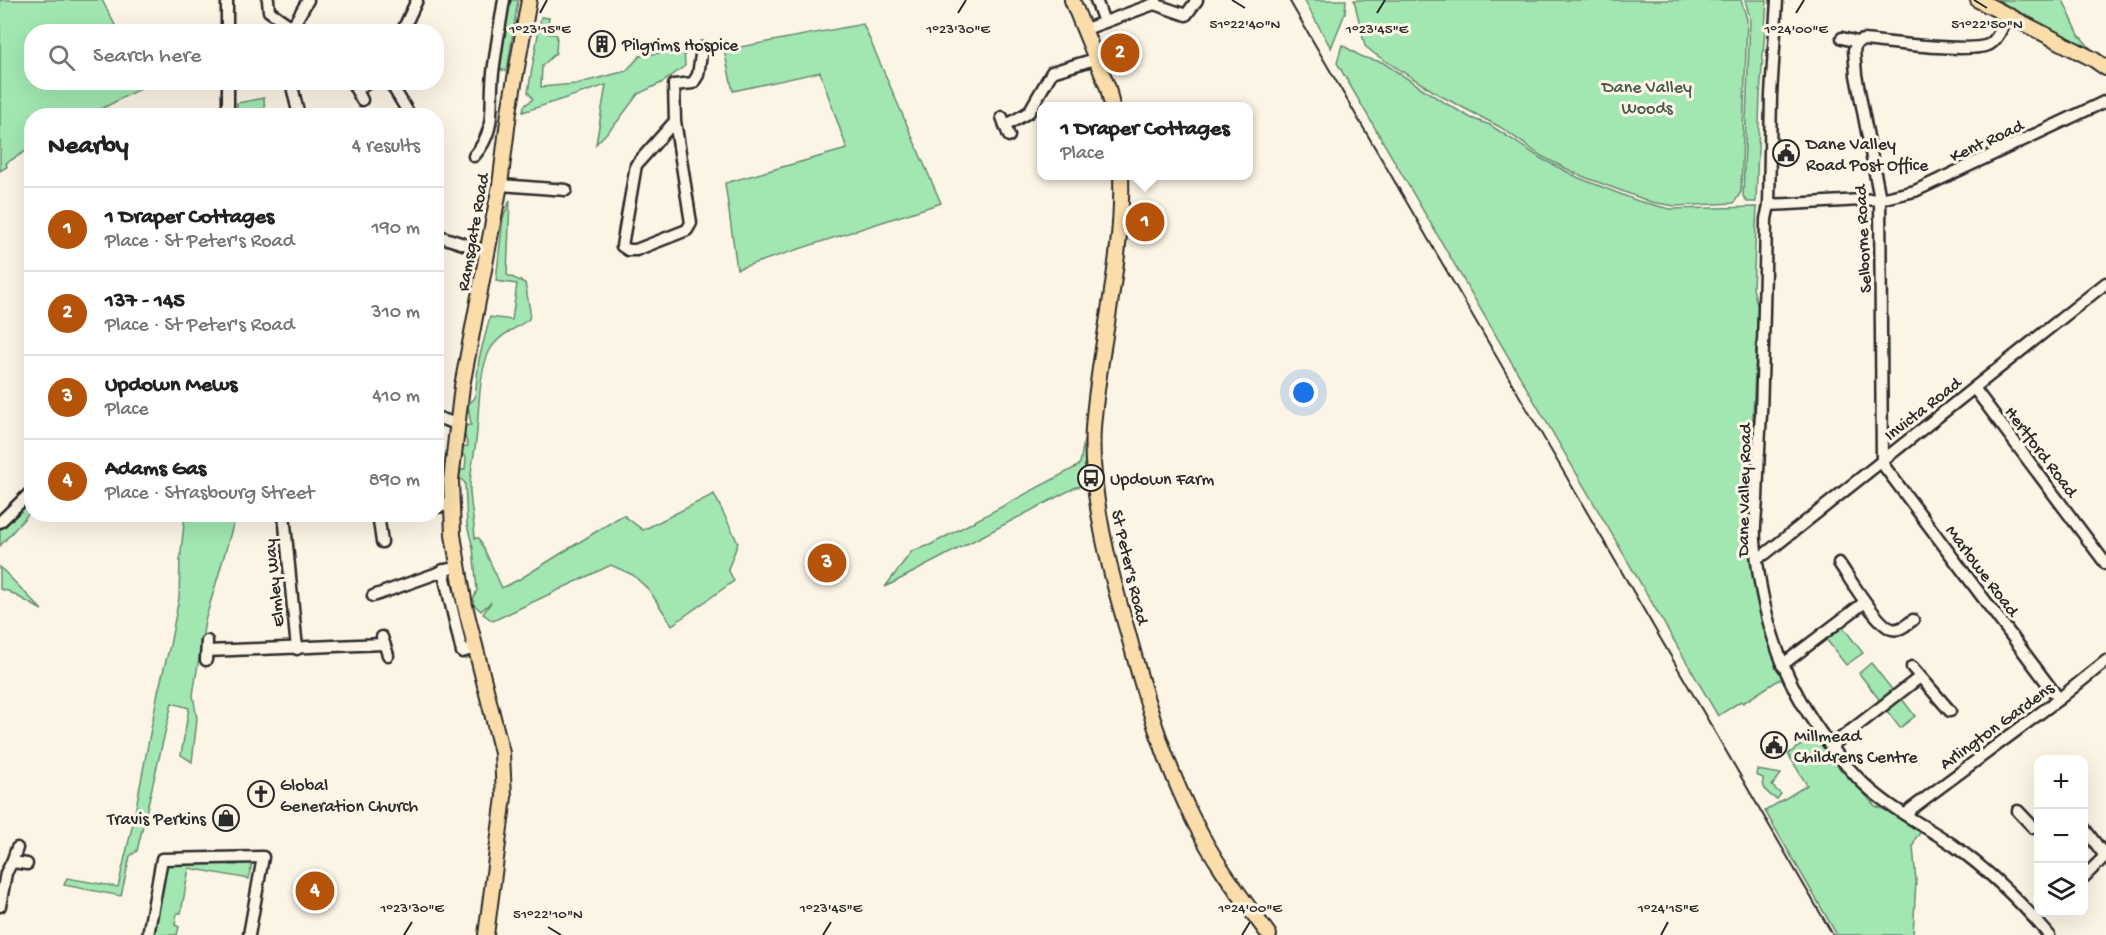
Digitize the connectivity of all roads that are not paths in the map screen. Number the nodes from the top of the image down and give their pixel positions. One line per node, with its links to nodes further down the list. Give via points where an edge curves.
1 (227, 0): 15 (street)
2 (268, 0): 16 (street, via 269,11)
3 (308, 0): 17 (street)
4 (417, 0): 18 (street)
5 (504, 0): 35 (street, via 493,107)
6 (529, 0): 37 (main road, Ramsgate Road)
7 (1072, 0): 19 (main road)
8 (1096, 0): 14 (street)
9 (1197, 0): 12 (street, via 1186,15)
10 (1777, 0): 40 (street, Dane Valley Road)
11 (1978, 0): 13 (main road)
12 (1155, 2): 14 (street)
13 (2007, 16): 21 (street, via 1994,41 1981,48); 24 (main road)
14 (1104, 22): 19 (street)
15 (227, 24)
16 (288, 24)
17 (294, 24)
18 (406, 24)
19 (1083, 30): 23 (main road)
20 (1842, 38): 21 (street)
21 (1857, 42): 39 (street, Selborne Road, via 1856,75)
22 (702, 48): 33 (street, via 693,83 674,85)
23 (1095, 59): 29 (main road); 34 (street, via 1052,72 1029,112)
24 (2106, 68)
25 (228, 90): 30 (street)
26 (293, 90): 31 (street)
27 (395, 90): 32 (street)
28 (2106, 101): 39 (street, Kent Road, via 1916,191)
29 (1111, 102)
30 (228, 108)
31 (297, 108)
32 (406, 108)
33 (675, 121): 33 (street, via 636,165 622,246 628,250 687,230 691,223)
34 (1005, 126)
35 (480, 152)
36 (1121, 180): 89 (main road, St Peter's Road, via 1116,261 1093,429 1093,461 1105,543 1142,682 1180,791 1209,848)
37 (500, 185): 38 (street); 42 (main road, Ramsgate Road)
38 (566, 190)
39 (1880, 199): 40 (street, Kent Road); 47 (street, Selborne Road)
40 (1769, 205): 55 (street, Dane Valley Road, via 1755,540)
41 (444, 238): 42 (street)
42 (488, 252): 46 (main road, Ramsgate Road)
43 (2106, 283): 44 (street, Invicta Road)
44 (1974, 388): 47 (street, Invicta Road); 57 (street, Hertford Road)
45 (444, 420): 46 (street)
46 (457, 424): 49 (main road, Ramsgate Road)
47 (1882, 461): 55 (street, Invicta Road); 71 (street, Marlowe Road)
48 (24, 499): 51 (street)
49 (452, 505): 50 (street); 58 (main road, Ramsgate Road)
50 (444, 506)
51 (0, 522)
52 (285, 522): 65 (street, Elmley Way)
53 (379, 522): 54 (street)
54 (382, 542)
55 (1758, 557): 68 (street, Dane Valley Road, via 1769,628)
56 (1839, 562): 61 (street)
57 (2106, 564)
58 (458, 568): 59 (street); 64 (main road, Ramsgate Road)
59 (444, 570): 60 (street); 64 (street, via 462,652)
60 (373, 596)
61 (1865, 602): 62 (street, via 1888,628 1902,628); 68 (street)
62 (1913, 620)
63 (384, 646): 65 (street, Elmley Way)
64 (475, 648): 88 (main road, Ramsgate Road, via 502,753 504,776)
65 (297, 649): 66 (street, Elmley Way)
66 (207, 651)
67 (2106, 661): 71 (street, Arlington Gardens)
68 (1782, 665): 73 (street, Dane Valley Road, via 1808,714)
69 (1912, 667): 70 (street)
70 (1920, 677): 72 (street); 73 (street)
71 (2059, 699): 75 (street, Arlington Gardens)
72 (1950, 711)
73 (1831, 746): 75 (street, Dane Valley Road, via 1870,790)
74 (2018, 811): 76 (street)
75 (1906, 815): 84 (street, Dane Valley Road, via 1952,845)
76 (2034, 828)
77 (2088, 833): 79 (street)
78 (17, 848): 80 (street)
79 (2105, 856): 82 (street)
80 (12, 862): 81 (street); 83 (street)
81 (27, 864)
82 (2088, 873)
83 (0, 906)
84 (2034, 913)
85 (2039, 917): 90 (street, Dane Valley Road)
86 (148, 935): 87 (street, via 162,859 263,856)
87 (249, 935)
88 (486, 935)
89 (1269, 935)
90 (2049, 935)

